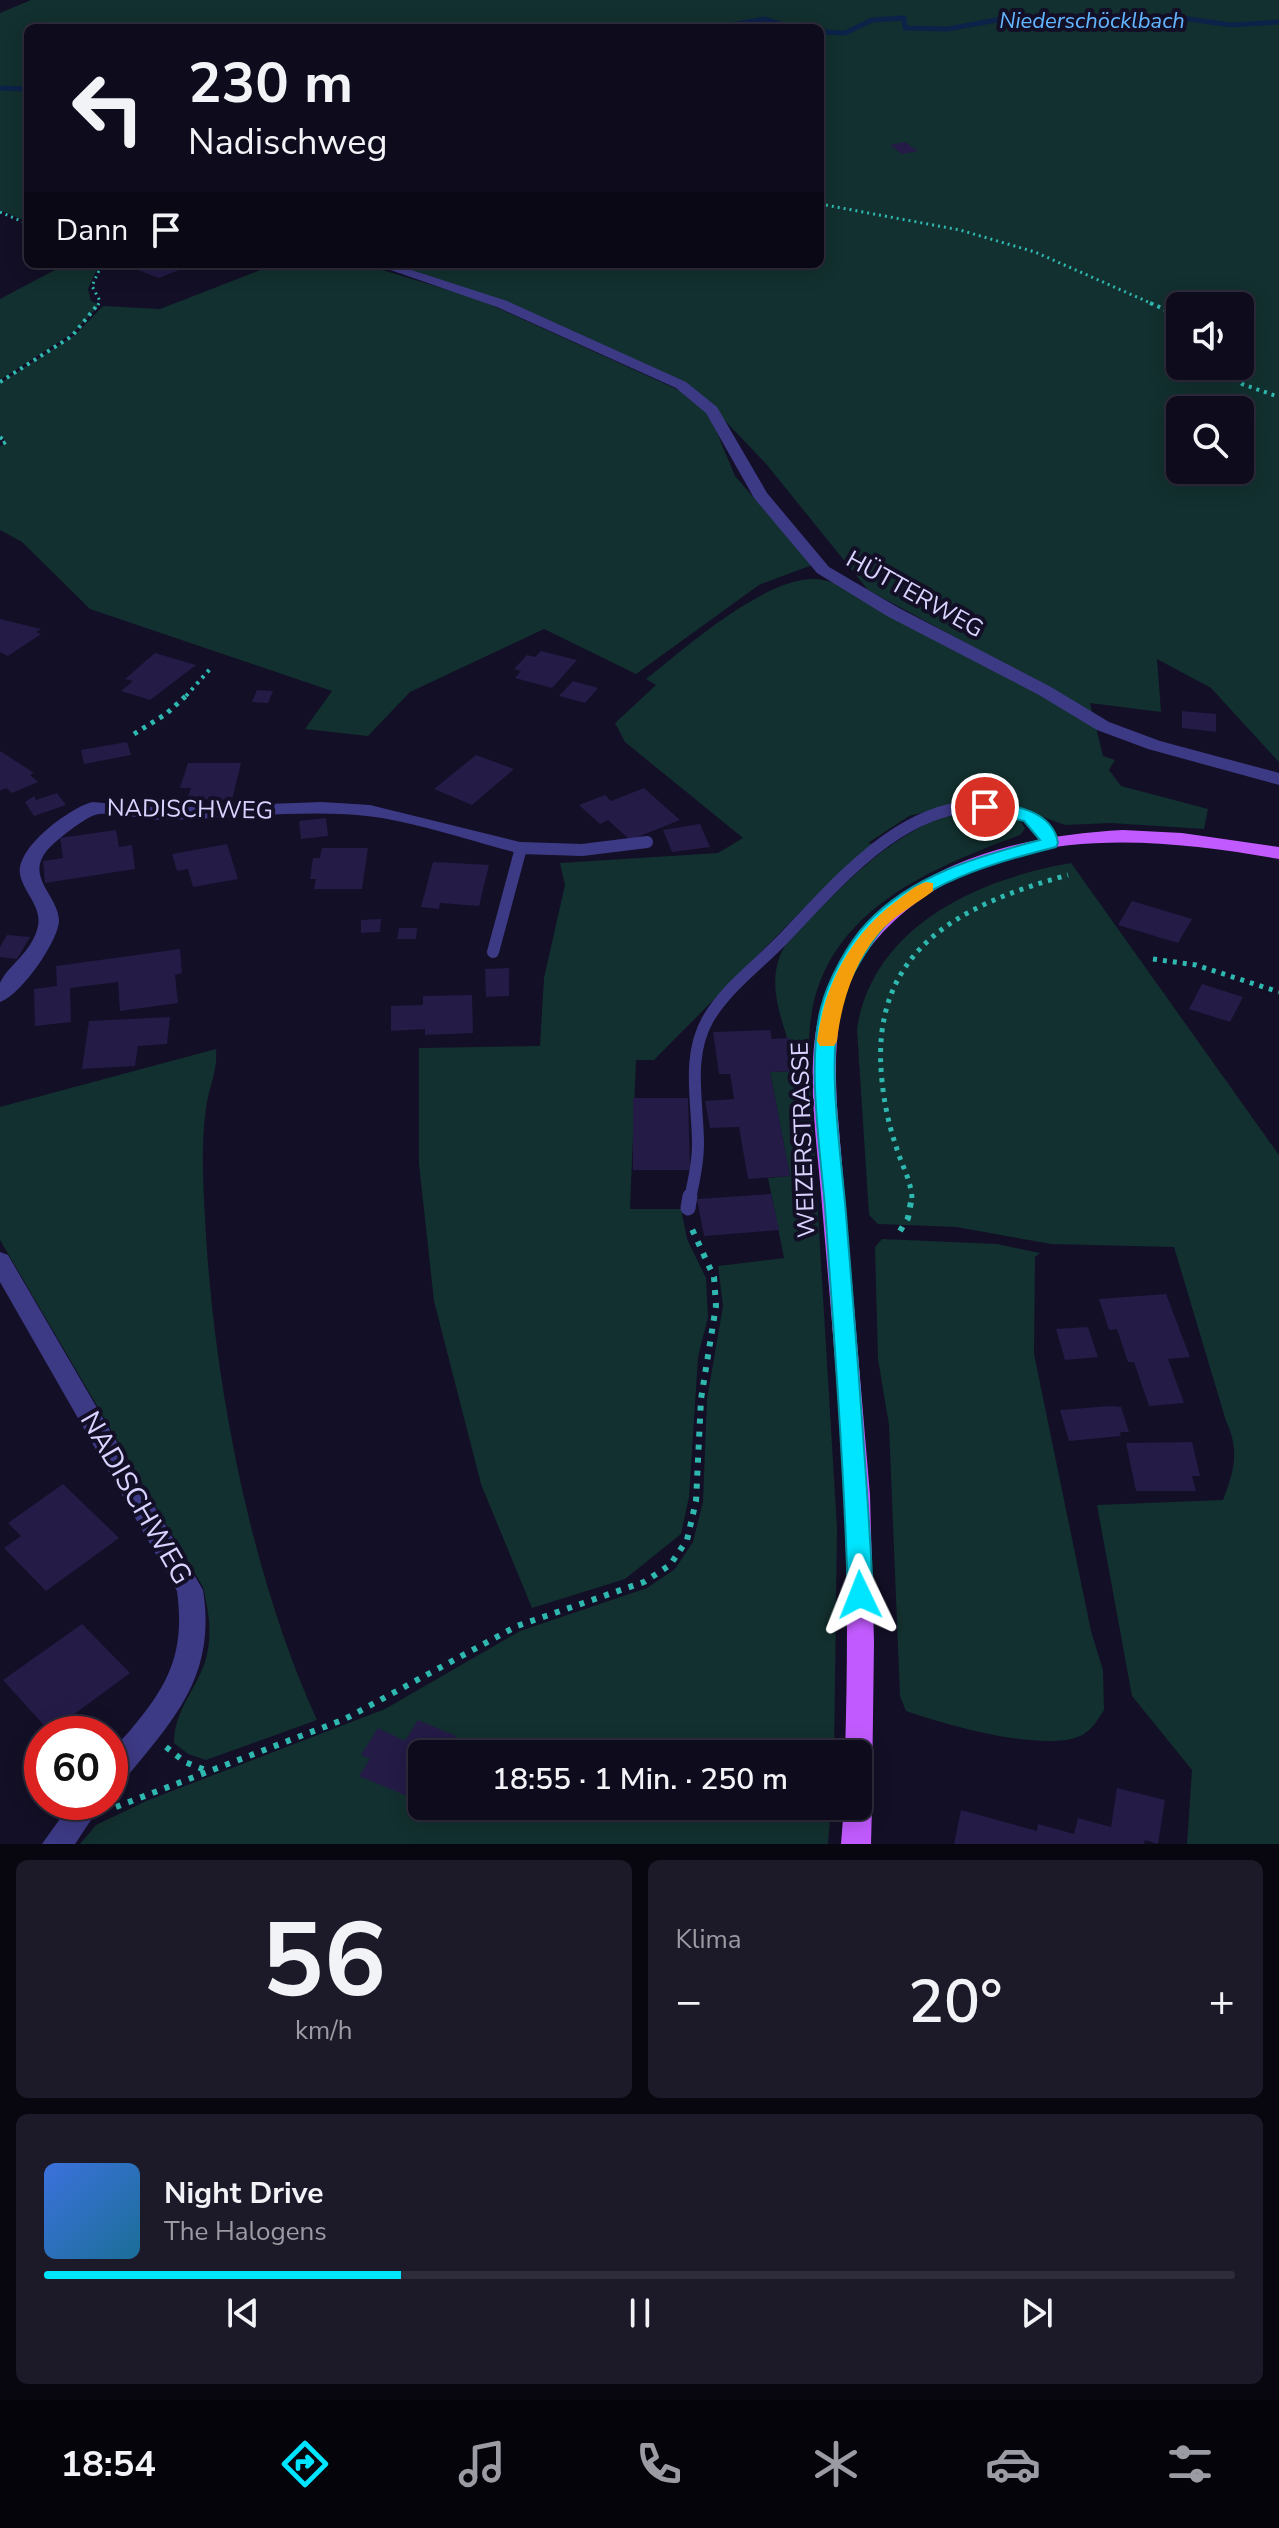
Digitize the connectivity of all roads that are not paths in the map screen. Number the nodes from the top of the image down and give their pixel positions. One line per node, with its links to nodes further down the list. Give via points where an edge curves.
1 (392, 268): 2 (street, HÜTTERWEG, via 502,304 681,385 712,410 760,495 823,570 893,612 1103,726)
2 (1279, 779)
3 (1049, 838): 6 (main road, WEIZERSTRASSE, via 1146,836); 9 (lane, via 1023,813 999,808 953,809 920,820 855,866 725,998 698,1043 698,1151); 11 (main road, WEIZERSTRASSE, via 978,861 911,896 873,927 842,977 831,1008 828,1116 859,1566)
4 (647, 842): 5 (lane, via 582,850)
5 (521, 848): 7 (lane); 8 (street, NADISCHWEG, via 370,811 163,814 92,808 42,845 29,862 28,873 49,915 48,924 23,970)
6 (1279, 853)
7 (493, 952)
8 (0, 995)
9 (688, 1208)
10 (0, 1261): 12 (street, NADISCHWEG, via 190,1590 197,1636 193,1655 183,1679)
11 (858, 1740)
12 (128, 1754)
13 (75, 1820): 15 (street)
14 (857, 1820): 16 (main road)
15 (62, 1837)
16 (856, 1844)

